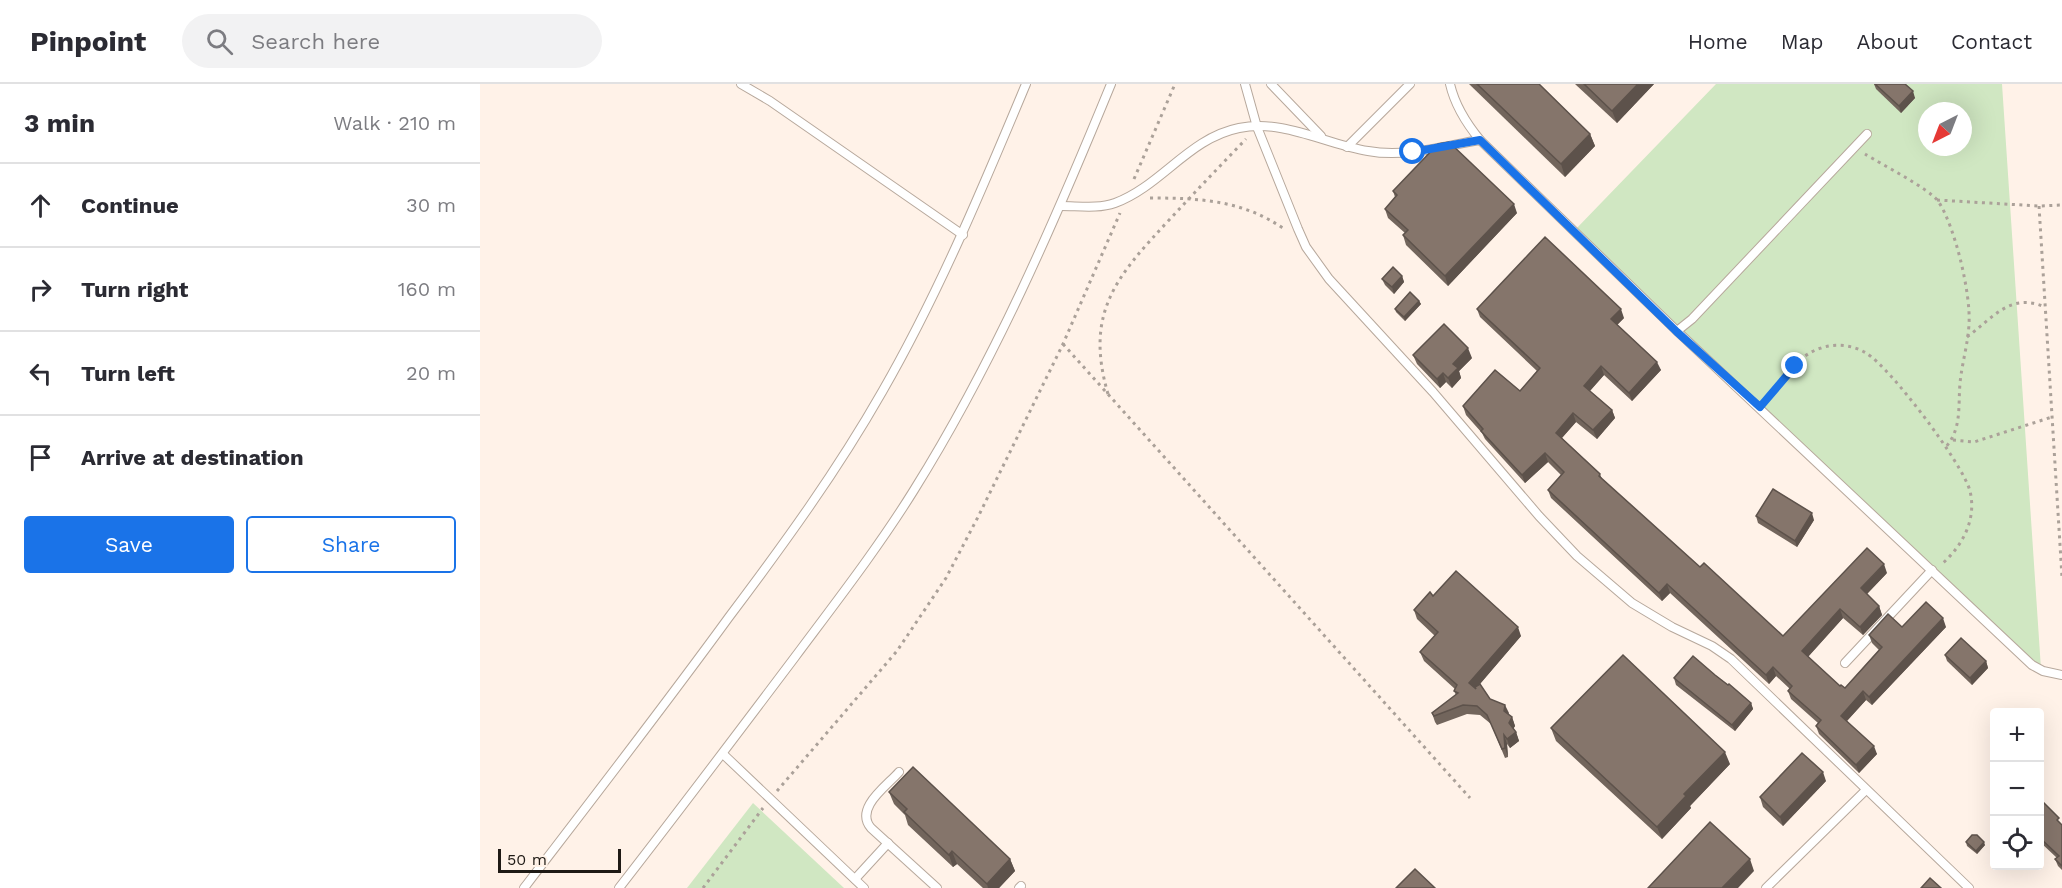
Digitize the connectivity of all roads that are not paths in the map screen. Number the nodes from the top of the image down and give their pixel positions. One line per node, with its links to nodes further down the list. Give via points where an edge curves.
1 (741, 84): 14 (lane)
2 (1026, 84): 14 (lane)
3 (1112, 84): 13 (lane)
4 (1245, 84): 8 (lane)
5 (1271, 84): 10 (lane)
6 (1410, 84): 12 (lane)
7 (1450, 84): 11 (lane, via 1457,106)
8 (1257, 127): 10 (lane, via 1279,127); 13 (lane, via 1239,128 1202,143 1126,198 1100,207); 21 (lane, via 1298,229 1317,264 1557,536 1632,603 1731,658)
9 (1867, 134): 15 (lane)
10 (1322, 137): 12 (lane)
11 (1480, 140): 12 (lane, via 1413,152 1369,152); 15 (lane)
12 (1347, 147)
13 (1061, 206): 19 (lane, via 987,362 915,489 861,569)
14 (963, 235): 24 (lane, via 925,314 837,467 677,689)
15 (1677, 332): 16 (lane)
16 (1932, 570): 17 (lane); 18 (lane, via 2032,664)
17 (1845, 663)
18 (2062, 675)
19 (723, 754): 23 (lane); 25 (lane)
20 (900, 772): 22 (lane, via 865,813 868,824)
21 (1866, 790): 28 (lane); 29 (lane)
22 (888, 843): 23 (lane); 27 (lane)
23 (855, 879): 26 (lane)
24 (524, 888)
25 (620, 888)
26 (864, 888)
27 (937, 888)
28 (1766, 888)
29 (1969, 888)

